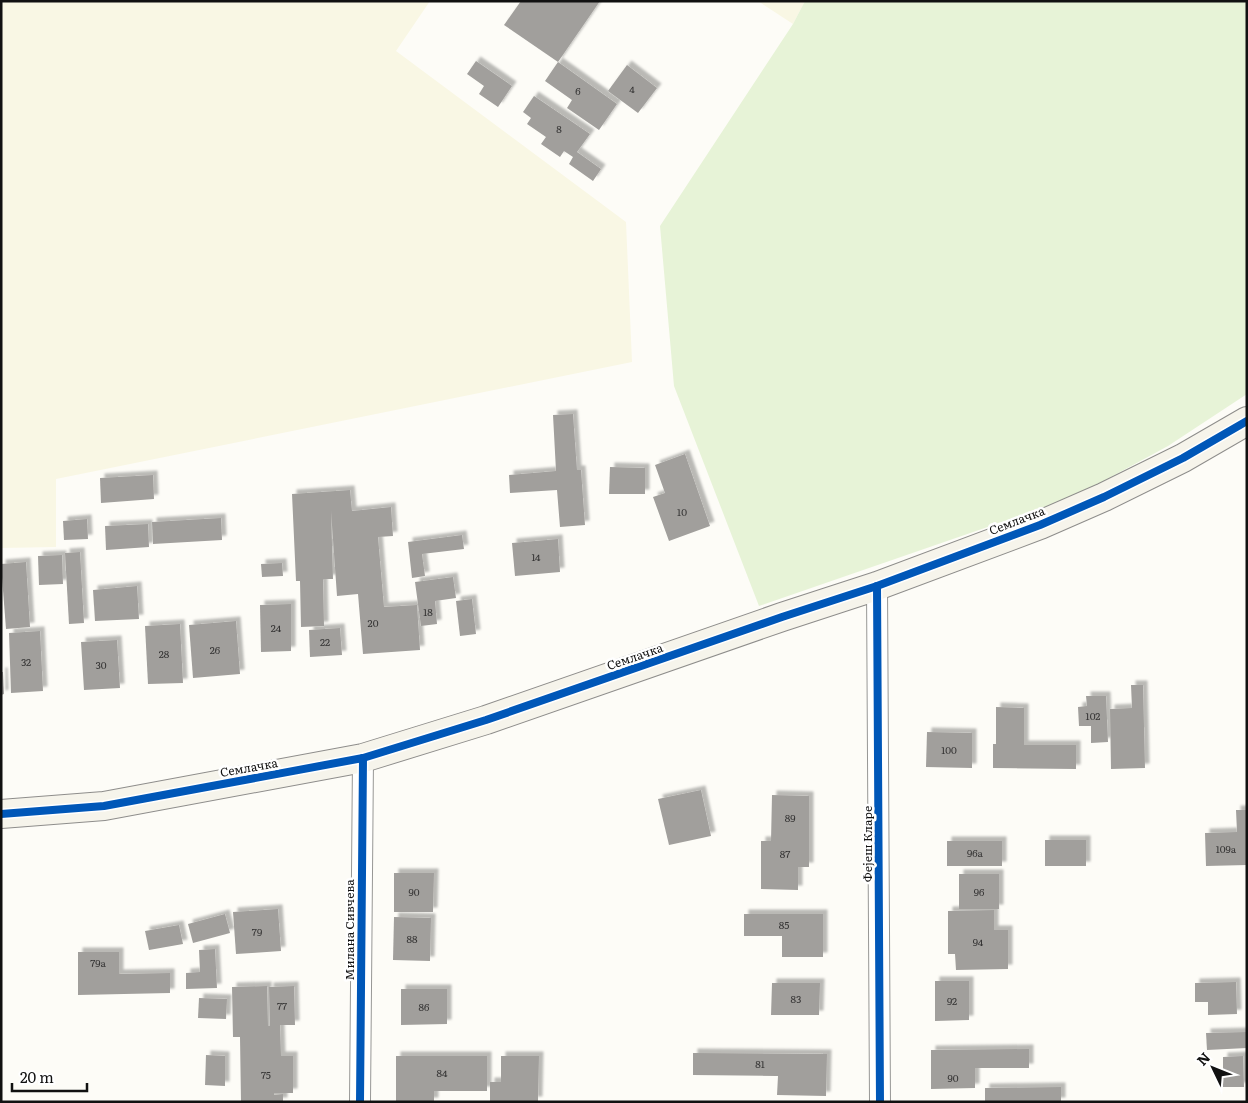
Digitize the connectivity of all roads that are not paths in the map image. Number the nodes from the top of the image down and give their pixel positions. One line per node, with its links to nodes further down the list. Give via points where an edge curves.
1 (1247, 421): 2 (main road, Семлачка, via 1183,458 1104,497 1040,525)
2 (877, 586): 3 (main road, Семлачка, via 496,717); 6 (street, Фејеш Кларе)
3 (363, 758): 4 (main road, Семлачка, via 104,806); 5 (street, Милана Сивчева)
4 (1, 814)
5 (360, 1102)
6 (880, 1102)

